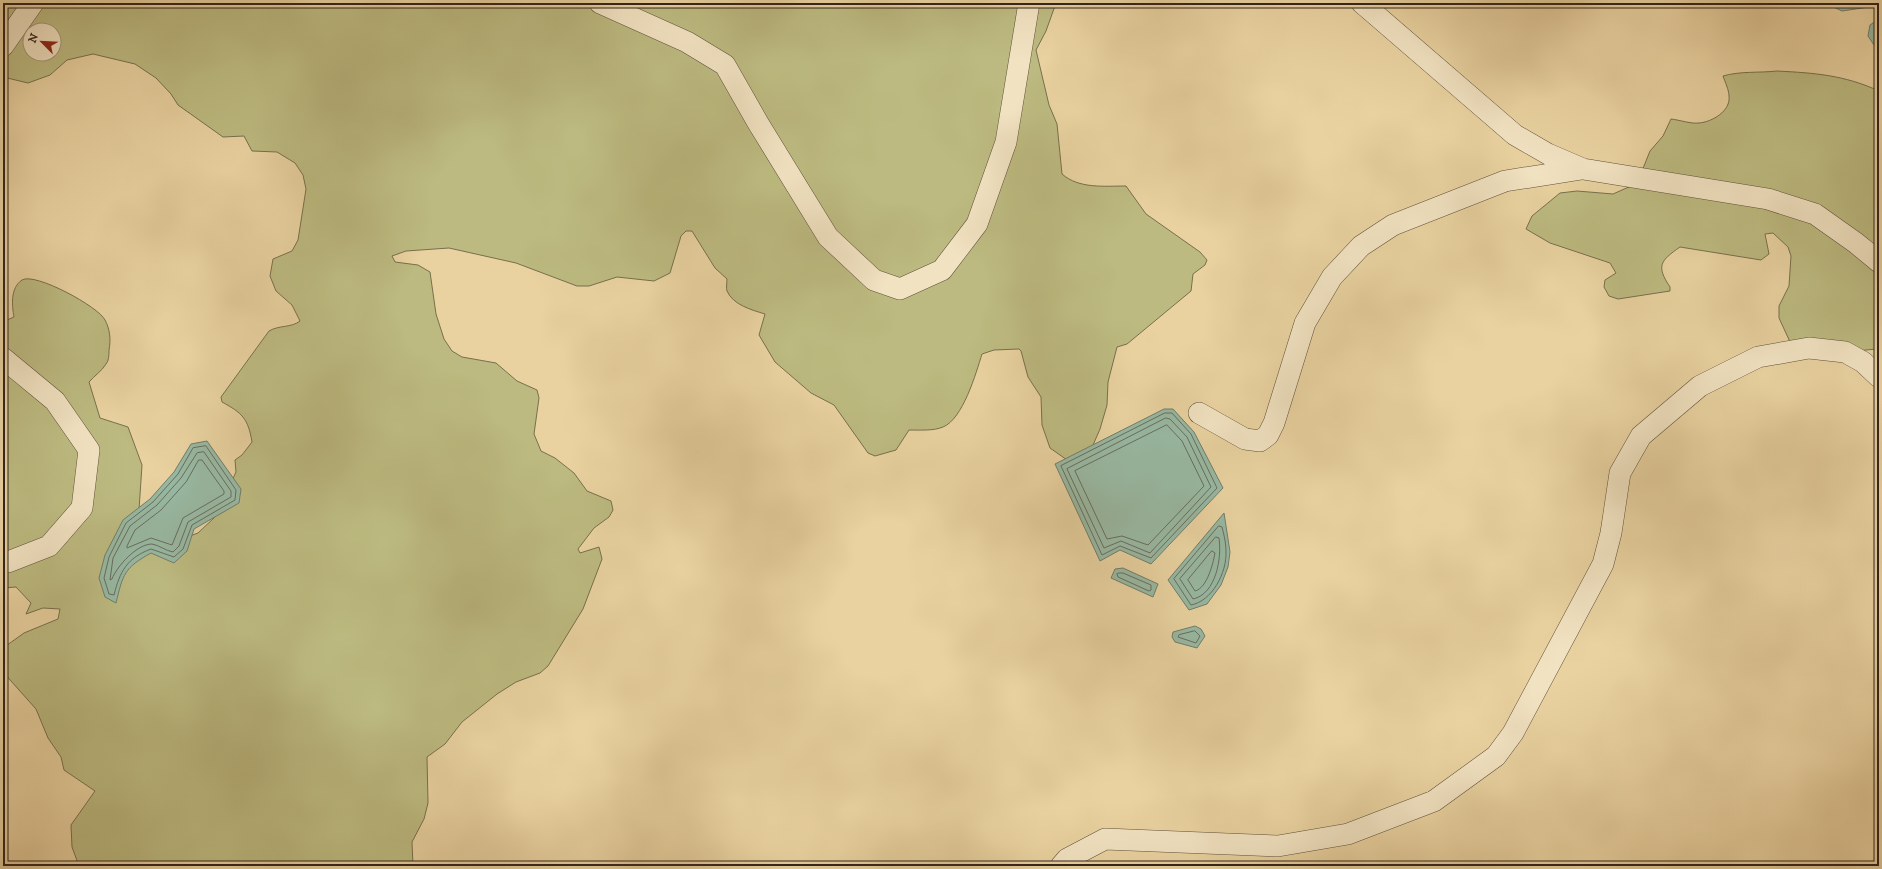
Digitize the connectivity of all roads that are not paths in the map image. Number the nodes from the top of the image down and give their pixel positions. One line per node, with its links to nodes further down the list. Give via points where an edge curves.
1 (32, 3): 5 (street)
2 (600, 3): 3 (street, via 687,42 725,65 828,237 874,280 900,289 942,270 977,224 1006,142)
3 (1029, 3)
4 (1370, 6): 6 (street, via 1514,135 1548,154)
5 (3, 46)
6 (1583, 169): 7 (street, via 1768,199 1815,214); 10 (street, via 1505,181 1392,225 1361,246 1332,277 1305,323 1274,423 1268,435 1260,441 1244,439)
7 (1879, 262)
8 (3, 358): 11 (street, via 55,401 89,450 82,508 49,546)
9 (1879, 377): 12 (street, via 1863,362 1845,352 1809,348 1758,356 1700,386 1641,436 1620,473 1603,564 1513,733 1496,756 1434,801 1348,834 1278,846 1105,839 1066,859)
10 (1199, 413)
11 (3, 562)
12 (1061, 866)

